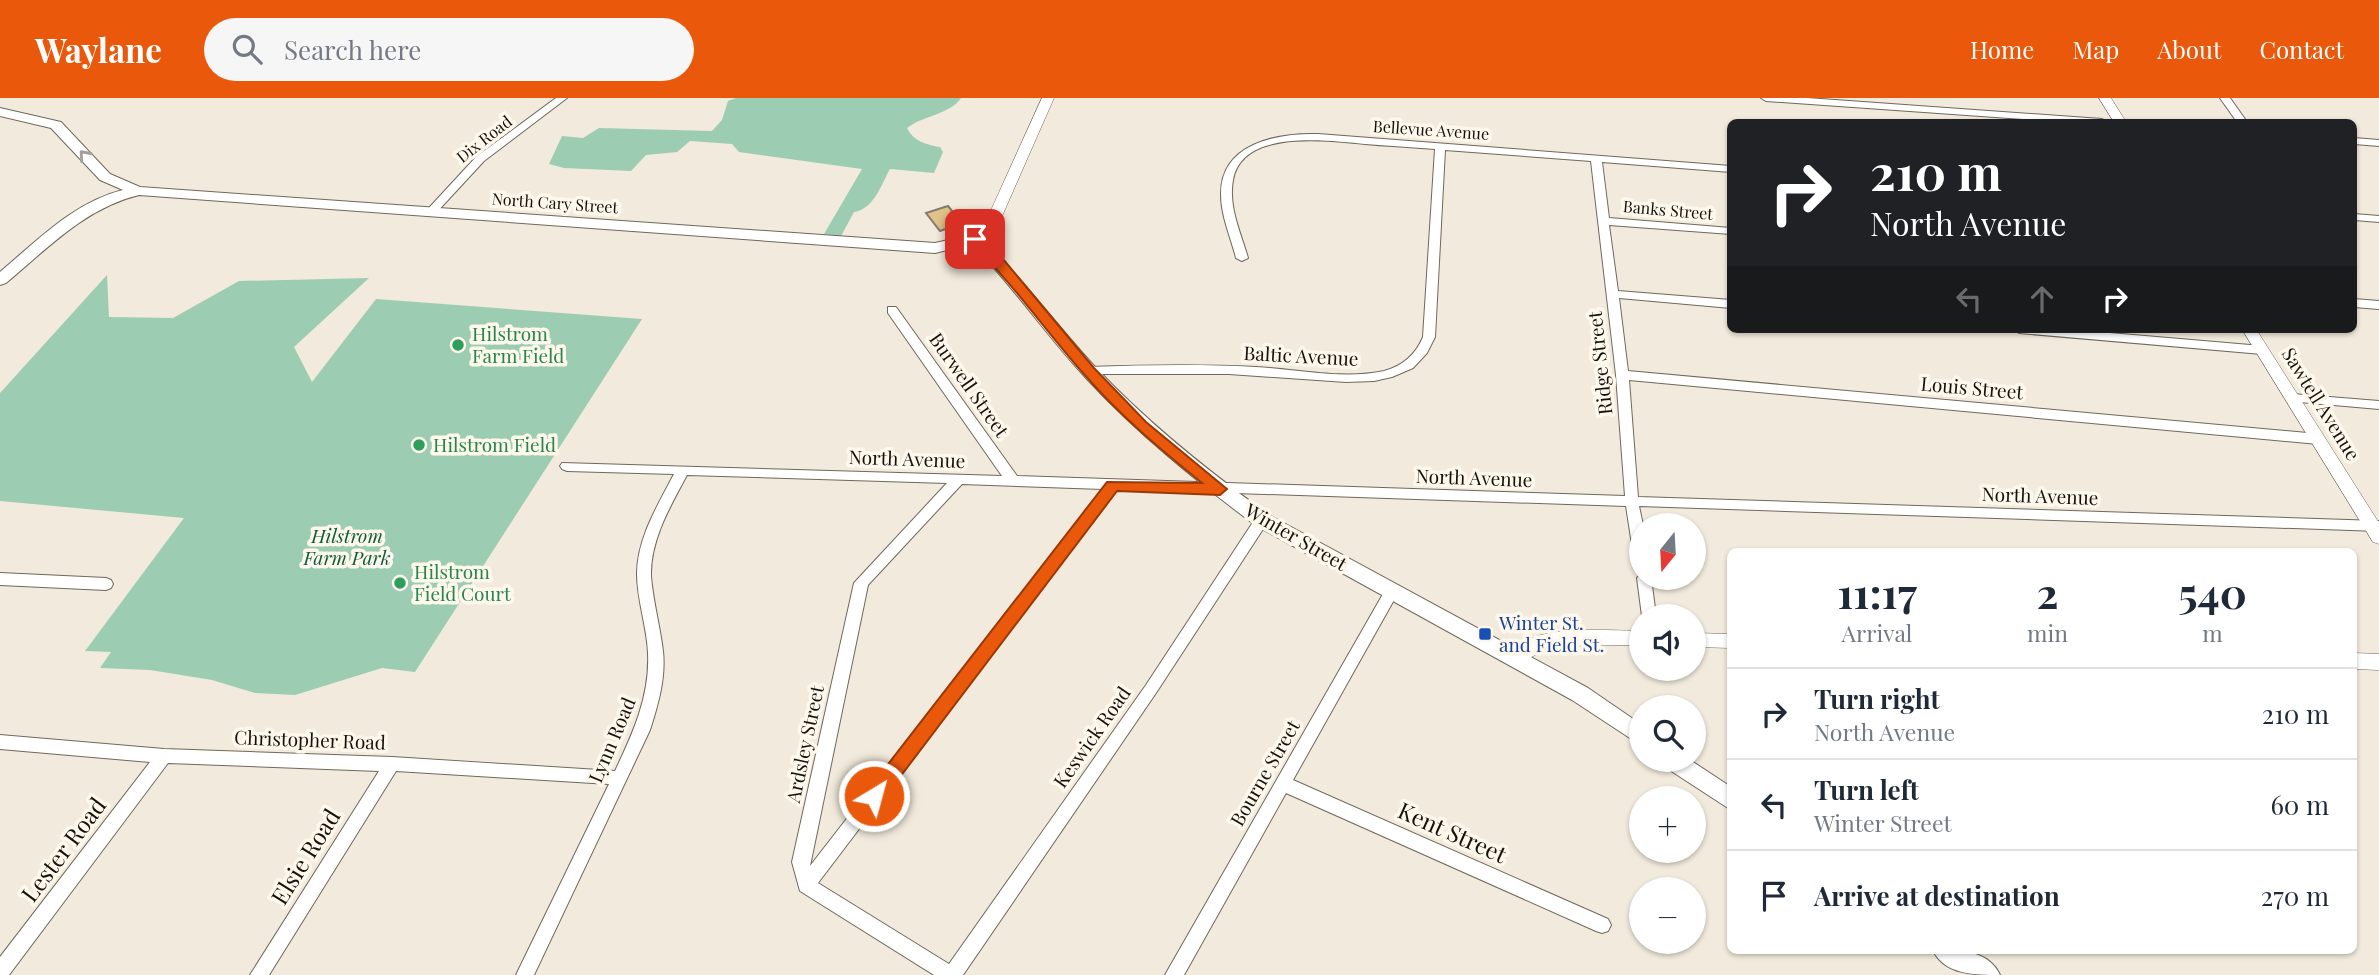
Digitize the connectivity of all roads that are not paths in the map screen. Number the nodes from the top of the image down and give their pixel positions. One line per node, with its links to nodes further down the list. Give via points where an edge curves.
1 (562, 98): 16 (street, Dix Road, via 474,164)
2 (1048, 98): 22 (street, via 992,223)
3 (1766, 98): 7 (street)
4 (2105, 98): 8 (street)
5 (2225, 98): 9 (street)
6 (0, 112): 15 (main road, one-way to 6, via 105,177 56,125)
7 (2060, 119)
8 (2118, 119)
9 (2240, 119)
10 (2357, 141): 11 (street)
11 (2379, 143)
12 (1440, 146): 13 (street, Bellevue Avenue); 23 (street, Bellevue Avenue, via 1296,136 1263,142 1236,163 1227,186); 33 (street, Baltic Avenue, via 1429,337 1416,360 1391,373 1358,377 1226,369)
13 (1596, 158): 14 (street, Bellevue Avenue); 19 (street, Ridge Street)
14 (1727, 169)
15 (139, 191): 16 (main road, North Cary Street); 24 (main road, North Cary Street, via 116,195 89,209)
16 (431, 212): 22 (main road, North Cary Street, via 935,248)
17 (2359, 217): 18 (street); 20 (street)
18 (2379, 219)
19 (1603, 221): 21 (street, Banks Street); 25 (street, Ridge Street)
20 (2379, 224)
21 (1727, 232)
22 (975, 239): 33 (main road, Winter Street)
23 (1242, 258)
24 (0, 280)
25 (1612, 294): 27 (street); 34 (street, Ridge Street)
26 (2357, 303): 28 (street)
27 (1727, 304)
28 (2379, 305)
29 (892, 310): 41 (street, Burwell Street)
30 (2065, 333): 32 (street)
31 (2251, 333): 32 (street, Sawtell Avenue)
32 (2262, 350): 35 (street, Sawtell Avenue)
33 (1089, 371): 43 (main road, Winter Street, via 1141,425)
34 (1622, 375): 37 (street, Louis Street); 44 (street, Ridge Street)
35 (2292, 398): 36 (street); 37 (street, Sawtell Avenue)
36 (2379, 405)
37 (2318, 439): 47 (street, Sawtell Avenue)
38 (567, 466): 39 (street, North Avenue)
39 (683, 470): 40 (street, North Avenue); 62 (street, Lynn Road, via 659,514 648,548 644,574 655,633 656,672 642,730)
40 (958, 480): 41 (street, North Avenue); 65 (street, Ardsley Street, via 861,583 801,862)
41 (1014, 482): 42 (street, North Avenue)
42 (1112, 485): 43 (street, North Avenue); 65 (street)
43 (1220, 489): 44 (street, North Avenue); 46 (main road, Winter Street)
44 (1632, 503): 45 (street, Ridge Street); 47 (street, North Avenue)
45 (1634, 513)
46 (1262, 520): 50 (main road, Winter Street); 71 (street, Keswick Road)
47 (2377, 529)
48 (0, 579): 49 (street)
49 (106, 584)
50 (1392, 591): 54 (main road, Winter Street); 63 (street, Bourne Street)
51 (1629, 638): 54 (street, via 1549,639)
52 (1706, 640): 53 (street)
53 (1727, 641)
54 (1516, 659): 57 (main road, Winter Street)
55 (2357, 661): 56 (street)
56 (2379, 662)
57 (1629, 728)
58 (0, 741): 59 (street, Christopher Road)
59 (164, 756): 60 (street, Christopher Road); 68 (street, Lester Road)
60 (392, 764): 62 (street, Christopher Road); 69 (street, Elsie Road)
61 (1690, 772): 64 (main road)
62 (620, 778): 70 (street, Lynn Road)
63 (1284, 784): 66 (street, Kent Street); 72 (street, Bourne Street)
64 (1727, 797)
65 (806, 885): 71 (street)
66 (1602, 925)
67 (1952, 954): 73 (main road)
68 (0, 972)
69 (258, 975)
70 (525, 975)
71 (952, 975)
72 (1174, 975)
73 (1987, 975)

